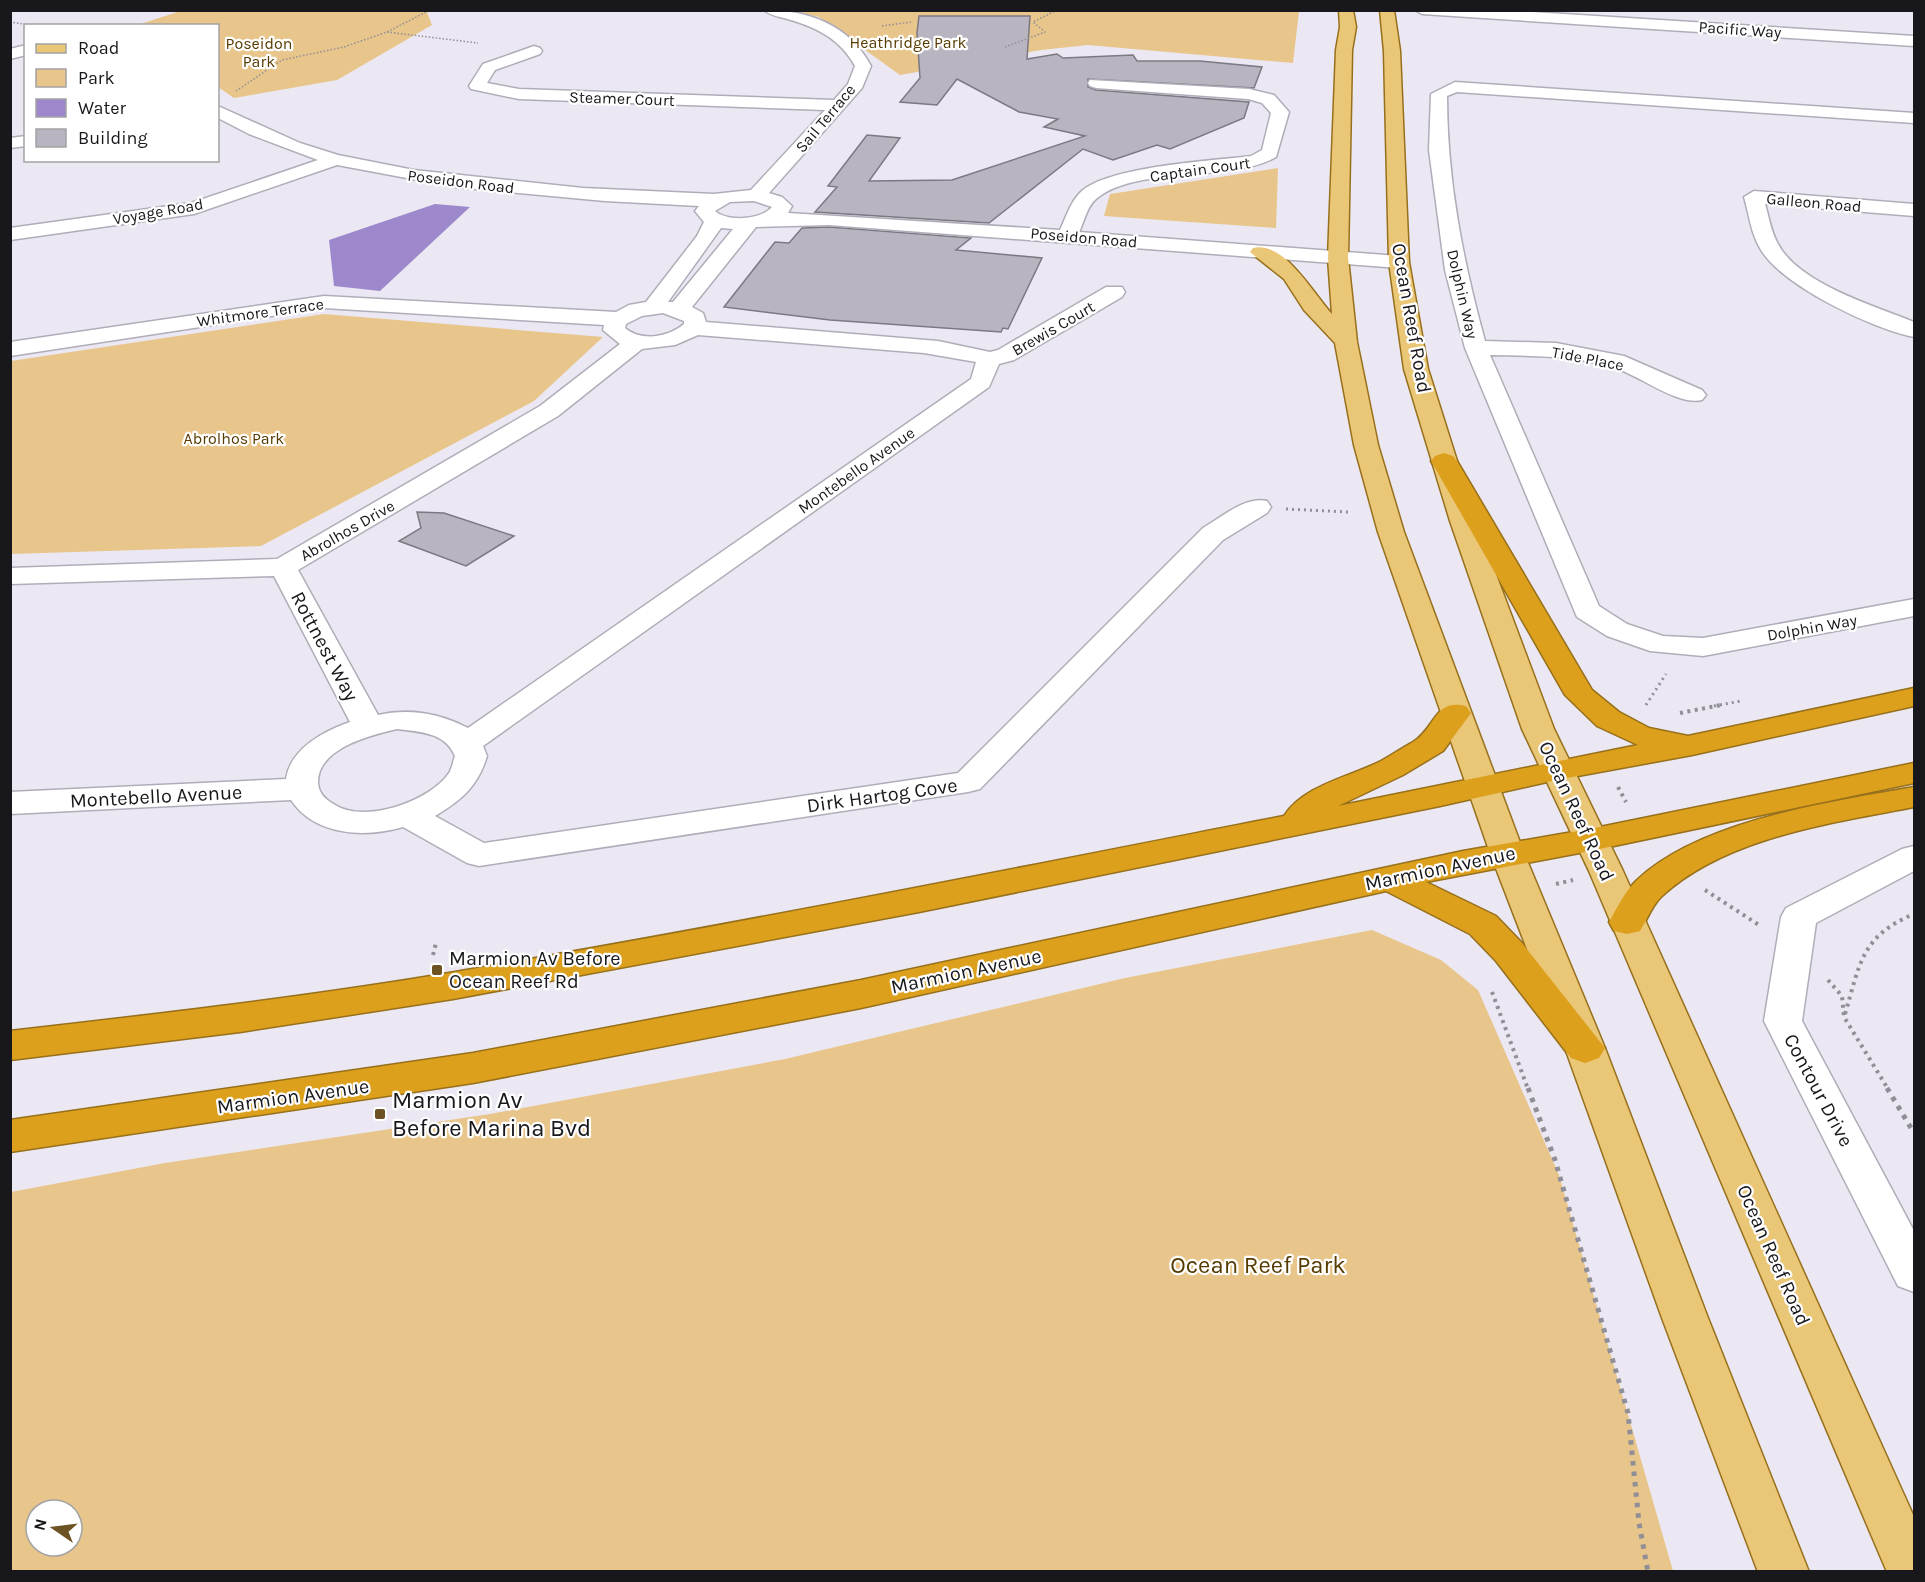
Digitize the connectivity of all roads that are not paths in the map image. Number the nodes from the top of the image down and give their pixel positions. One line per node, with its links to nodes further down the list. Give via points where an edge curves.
1 (771, 10): 12 (street, Sail Terrace, via 806,19 843,38 859,56 863,66 856,85)
2 (1346, 10): 24 (main road)
3 (1387, 10): 25 (main road, Ocean Reef Road)
4 (1422, 10): 6 (street, Pacific Way)
5 (1526, 10): 6 (street, Pacific Way)
6 (1572, 14): 7 (street, Pacific Way, via 1834,28)
7 (1914, 39)
8 (22, 42): 10 (street)
9 (534, 51): 12 (street, Steamer Court, via 489,67 477,86 519,94)
10 (10, 54)
11 (1096, 83): 21 (street, Captain Court, via 1249,94 1268,99 1280,112 1270,153 1256,161 1147,176 1099,187 1088,195)
12 (839, 105): 17 (street, Sail Terrace)
13 (219, 112): 16 (street, Poseidon Road)
14 (1914, 118): 34 (street, Dolphin Way, via 1481,88 1455,87 1439,94 1438,150 1455,270)
15 (219, 125): 16 (street, Poseidon Road, via 259,145)
16 (327, 163): 19 (street, Poseidon Road, via 435,188); 22 (street, Voyage Road, via 194,208)
17 (756, 195): 19 (street, via 735,196); 20 (street)
18 (1914, 210): 30 (street, Galleon Road, via 1754,197 1770,248 1786,266 1806,281)
19 (712, 211): 20 (street); 27 (street, via 706,238 658,298)
20 (766, 215): 21 (street, Poseidon Road); 29 (street)
21 (1069, 232): 23 (street, Poseidon Road); 24 (street, Poseidon Road)
22 (10, 234)
23 (1260, 252): 24 (street, Poseidon Road); 32 (main road, via 1292,275 1312,305)
24 (1338, 252): 25 (street, Poseidon Road); 32 (main road)
25 (1399, 256): 37 (main road, Ocean Reef Road, via 1416,369)
26 (1114, 292): 35 (street, Brewis Court, via 1006,355)
27 (656, 307): 28 (street); 29 (street)
28 (619, 319): 31 (street, via 614,324 616,332); 33 (street, Whitmore Terrace, via 324,302)
29 (686, 319): 31 (street, via 671,339); 35 (street, via 777,333 969,353)
30 (1914, 330)
31 (638, 341): 39 (street, Abrolhos Drive, via 549,411)
32 (1346, 342): 43 (main road, via 1364,434 1390,532)
33 (10, 348)
34 (1476, 348): 36 (street, Tide Place, via 1556,350 1624,363); 41 (street, Dolphin Way, via 1587,611 1617,630 1660,645 1703,647)
35 (989, 359): 45 (street, Montebello Avenue, via 981,382)
36 (1694, 395)
37 (1444, 461): 46 (highway, via 1580,695 1608,719 1640,736); 47 (main road, Ocean Reef Road)
38 (1258, 507): 53 (street, Dirk Hartog Cove, via 1213,534 968,782 479,855)
39 (283, 567): 40 (street, Abrolhos Drive); 44 (street, Rottnest Way)
40 (10, 576)
41 (1914, 608)
42 (1914, 697): 46 (highway)
43 (1455, 713): 49 (main road); 54 (highway, via 1432,744 1392,768 1329,796)
44 (368, 726): 45 (street, via 397,720 424,721 447,727); 50 (street, via 337,738 316,753 304,771)
45 (467, 743): 53 (street, via 472,759 466,776 452,794)
46 (1692, 745): 47 (highway)
47 (1556, 770): 49 (highway); 56 (main road, Ocean Reef Road)
48 (1914, 773): 56 (highway, Marmion Avenue, via 1639,829)
49 (1484, 786): 54 (highway); 55 (main road)
50 (301, 789): 52 (street, Montebello Avenue); 53 (street, via 307,802 324,815 349,822)
51 (1914, 797): 59 (highway, via 1780,825 1723,844 1648,888)
52 (10, 803)
53 (409, 816)
54 (1292, 825): 60 (highway, via 907,902 453,986 240,1018)
55 (1507, 853): 56 (highway, Marmion Avenue); 58 (highway, Marmion Avenue); 61 (main road)
56 (1598, 855): 59 (main road, Ocean Reef Road)
57 (1914, 857): 63 (street, Contour Drive, via 1799,916 1783,1022)
58 (1390, 878): 61 (highway, via 1483,925); 62 (highway, Marmion Avenue, via 861,994 473,1068)
59 (1627, 922): 65 (main road, Ocean Reef Road)
60 (10, 1046)
61 (1585, 1048): 64 (main road)
62 (10, 1136)
63 (1914, 1273)
64 (1784, 1572)
65 (1913, 1572)

